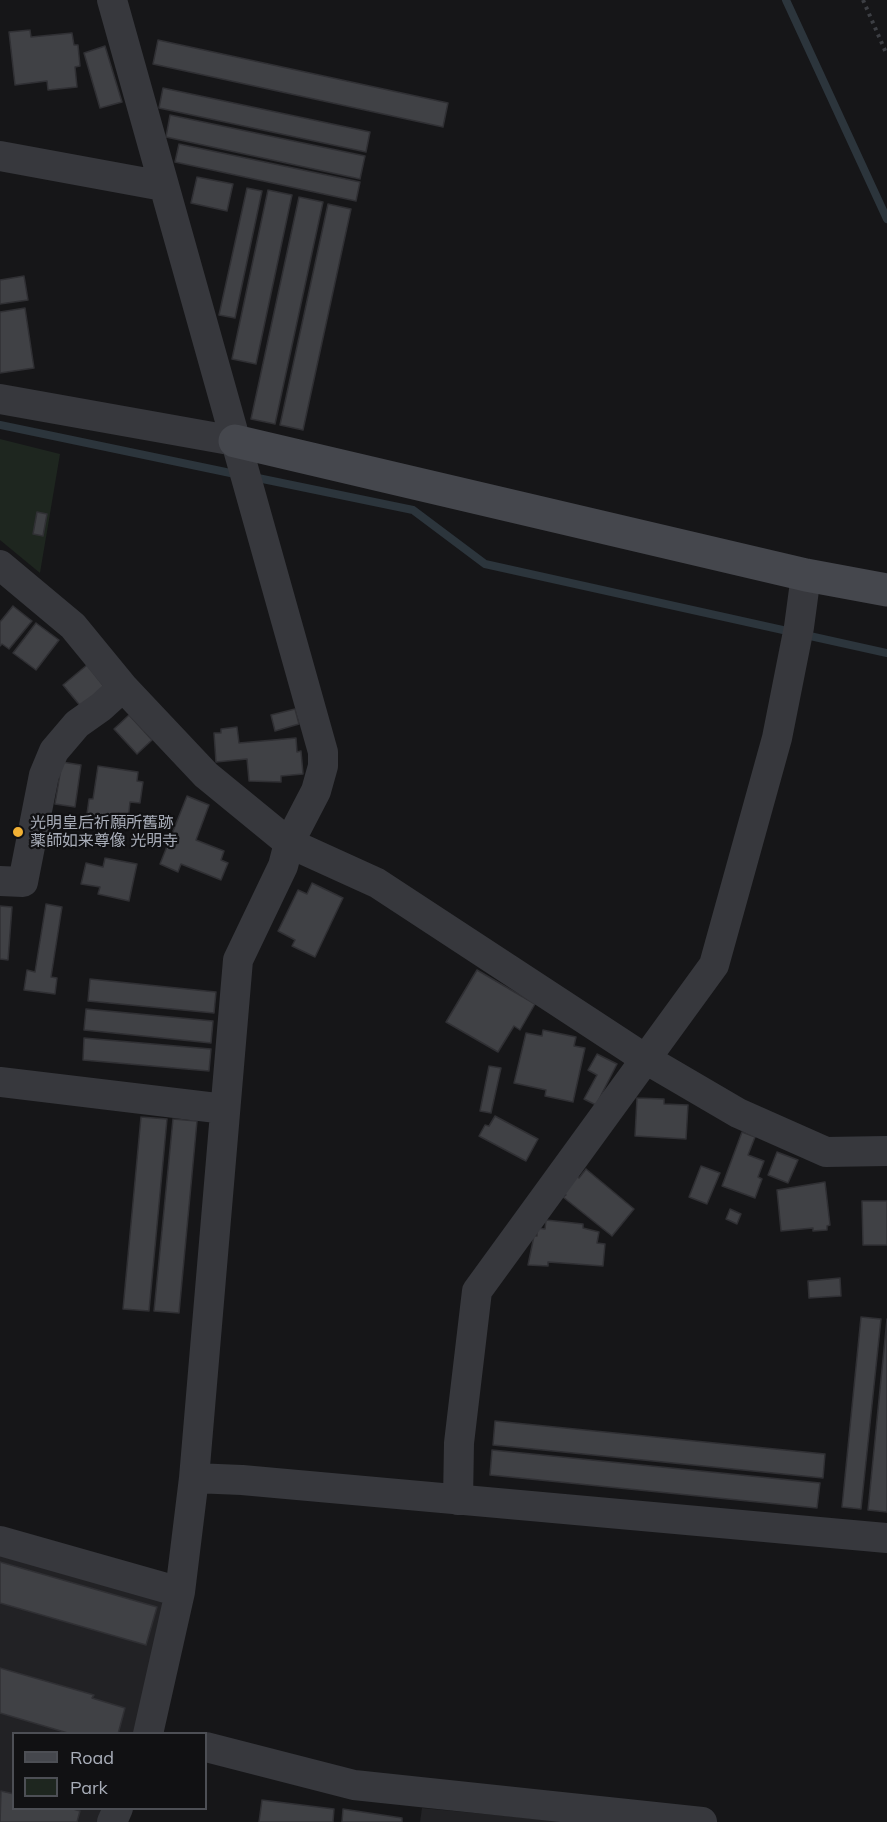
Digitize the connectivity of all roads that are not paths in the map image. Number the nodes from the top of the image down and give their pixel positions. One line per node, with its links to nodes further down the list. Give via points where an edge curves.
1 (111, 0): 3 (street)
2 (0, 156): 3 (street)
3 (164, 186): 5 (street)
4 (0, 399): 5 (street)
5 (235, 441): 7 (street); 10 (street, via 323,752 321,779)
6 (0, 565): 9 (street, via 73,626)
7 (806, 575): 8 (street); 12 (street, via 777,738 714,965)
8 (887, 590)
9 (123, 687): 10 (street, via 206,775); 11 (street, via 77,723 54,751 44,775 23,882)
10 (289, 843): 12 (street, via 377,883); 14 (street, via 283,866 238,960)
11 (0, 881)
12 (644, 1058): 15 (street, via 738,1113 826,1152); 17 (street, via 477,1291 459,1443)
13 (0, 1082): 14 (street)
14 (225, 1109): 16 (street)
15 (887, 1151)
16 (194, 1478): 17 (street); 20 (street)
17 (458, 1500): 18 (street)
18 (887, 1538)
19 (0, 1541): 20 (street)
20 (180, 1592): 21 (street)
21 (149, 1732)
22 (207, 1748): 23 (street, via 354,1785)
23 (696, 1822)

